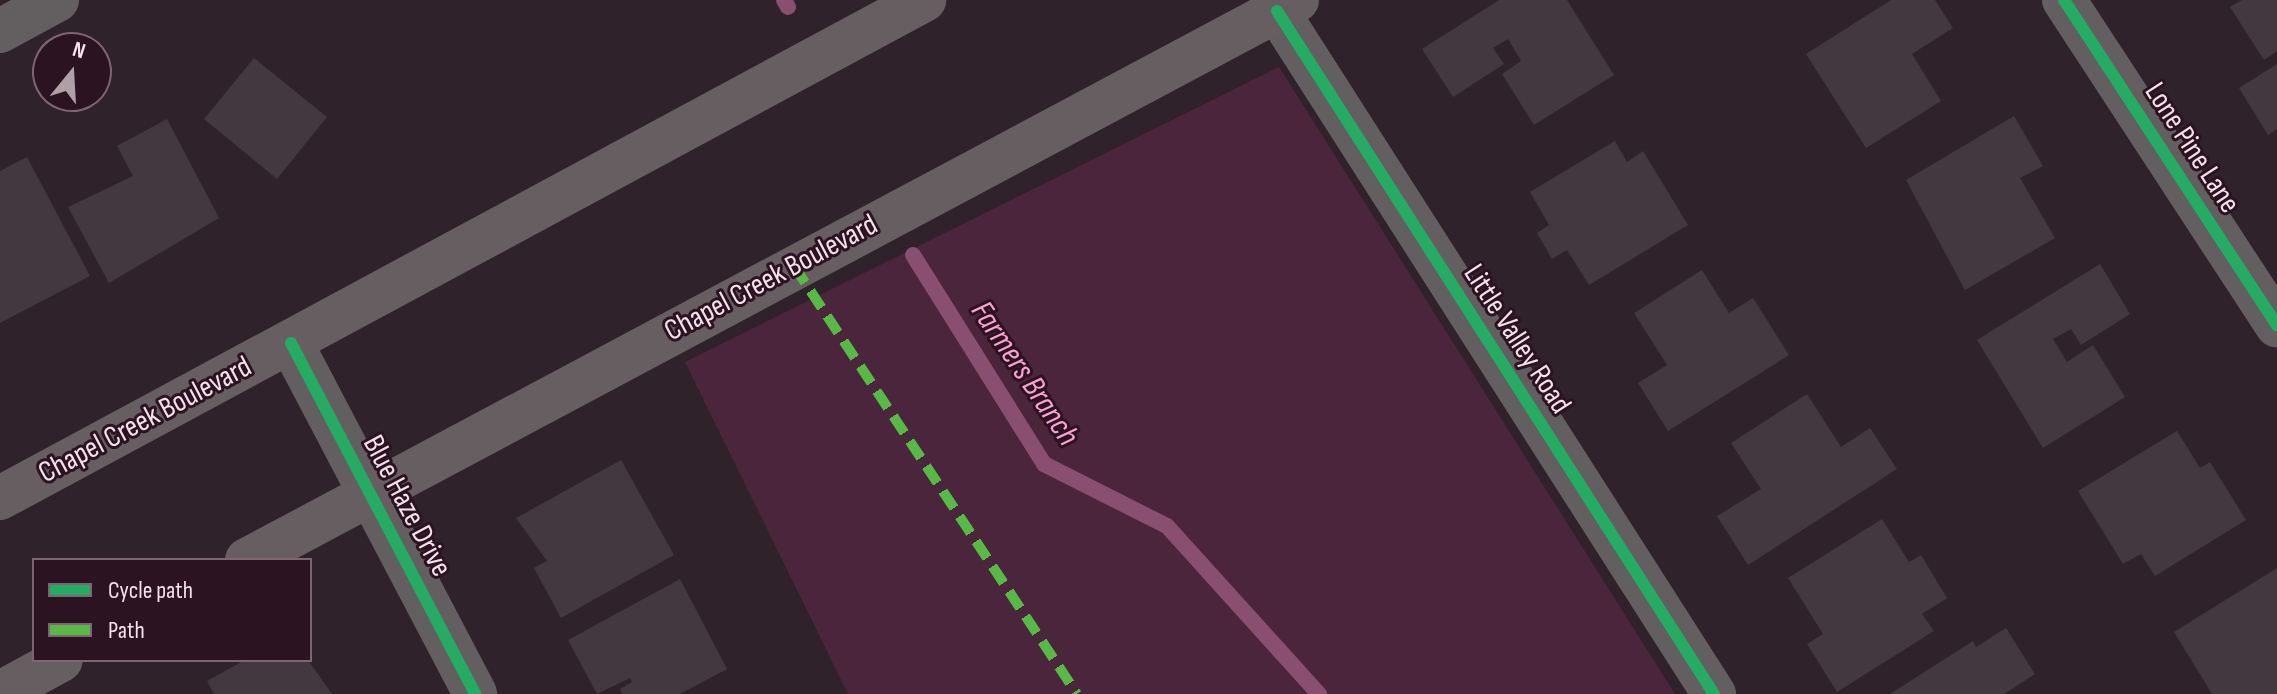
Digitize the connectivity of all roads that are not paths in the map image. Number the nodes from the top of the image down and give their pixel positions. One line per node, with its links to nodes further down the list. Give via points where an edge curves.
1 (57, 0): 5 (street)
2 (2064, 0): 6 (street, Lone Pine Lane)
3 (902, 5): 7 (main road, Chapel Creek Boulevard)
4 (1287, 6): 8 (main road, Chapel Creek Boulevard); 14 (street, Little Valley Road)
5 (0, 31)
6 (2277, 325)
7 (291, 343): 8 (street, Blue Haze Drive); 9 (main road, Chapel Creek Boulevard)
8 (371, 493): 10 (main road, Chapel Creek Boulevard); 13 (street, Blue Haze Drive)
9 (0, 498)
10 (251, 558)
11 (57, 662): 12 (main road)
12 (0, 693)
13 (475, 694)
14 (1714, 694)

